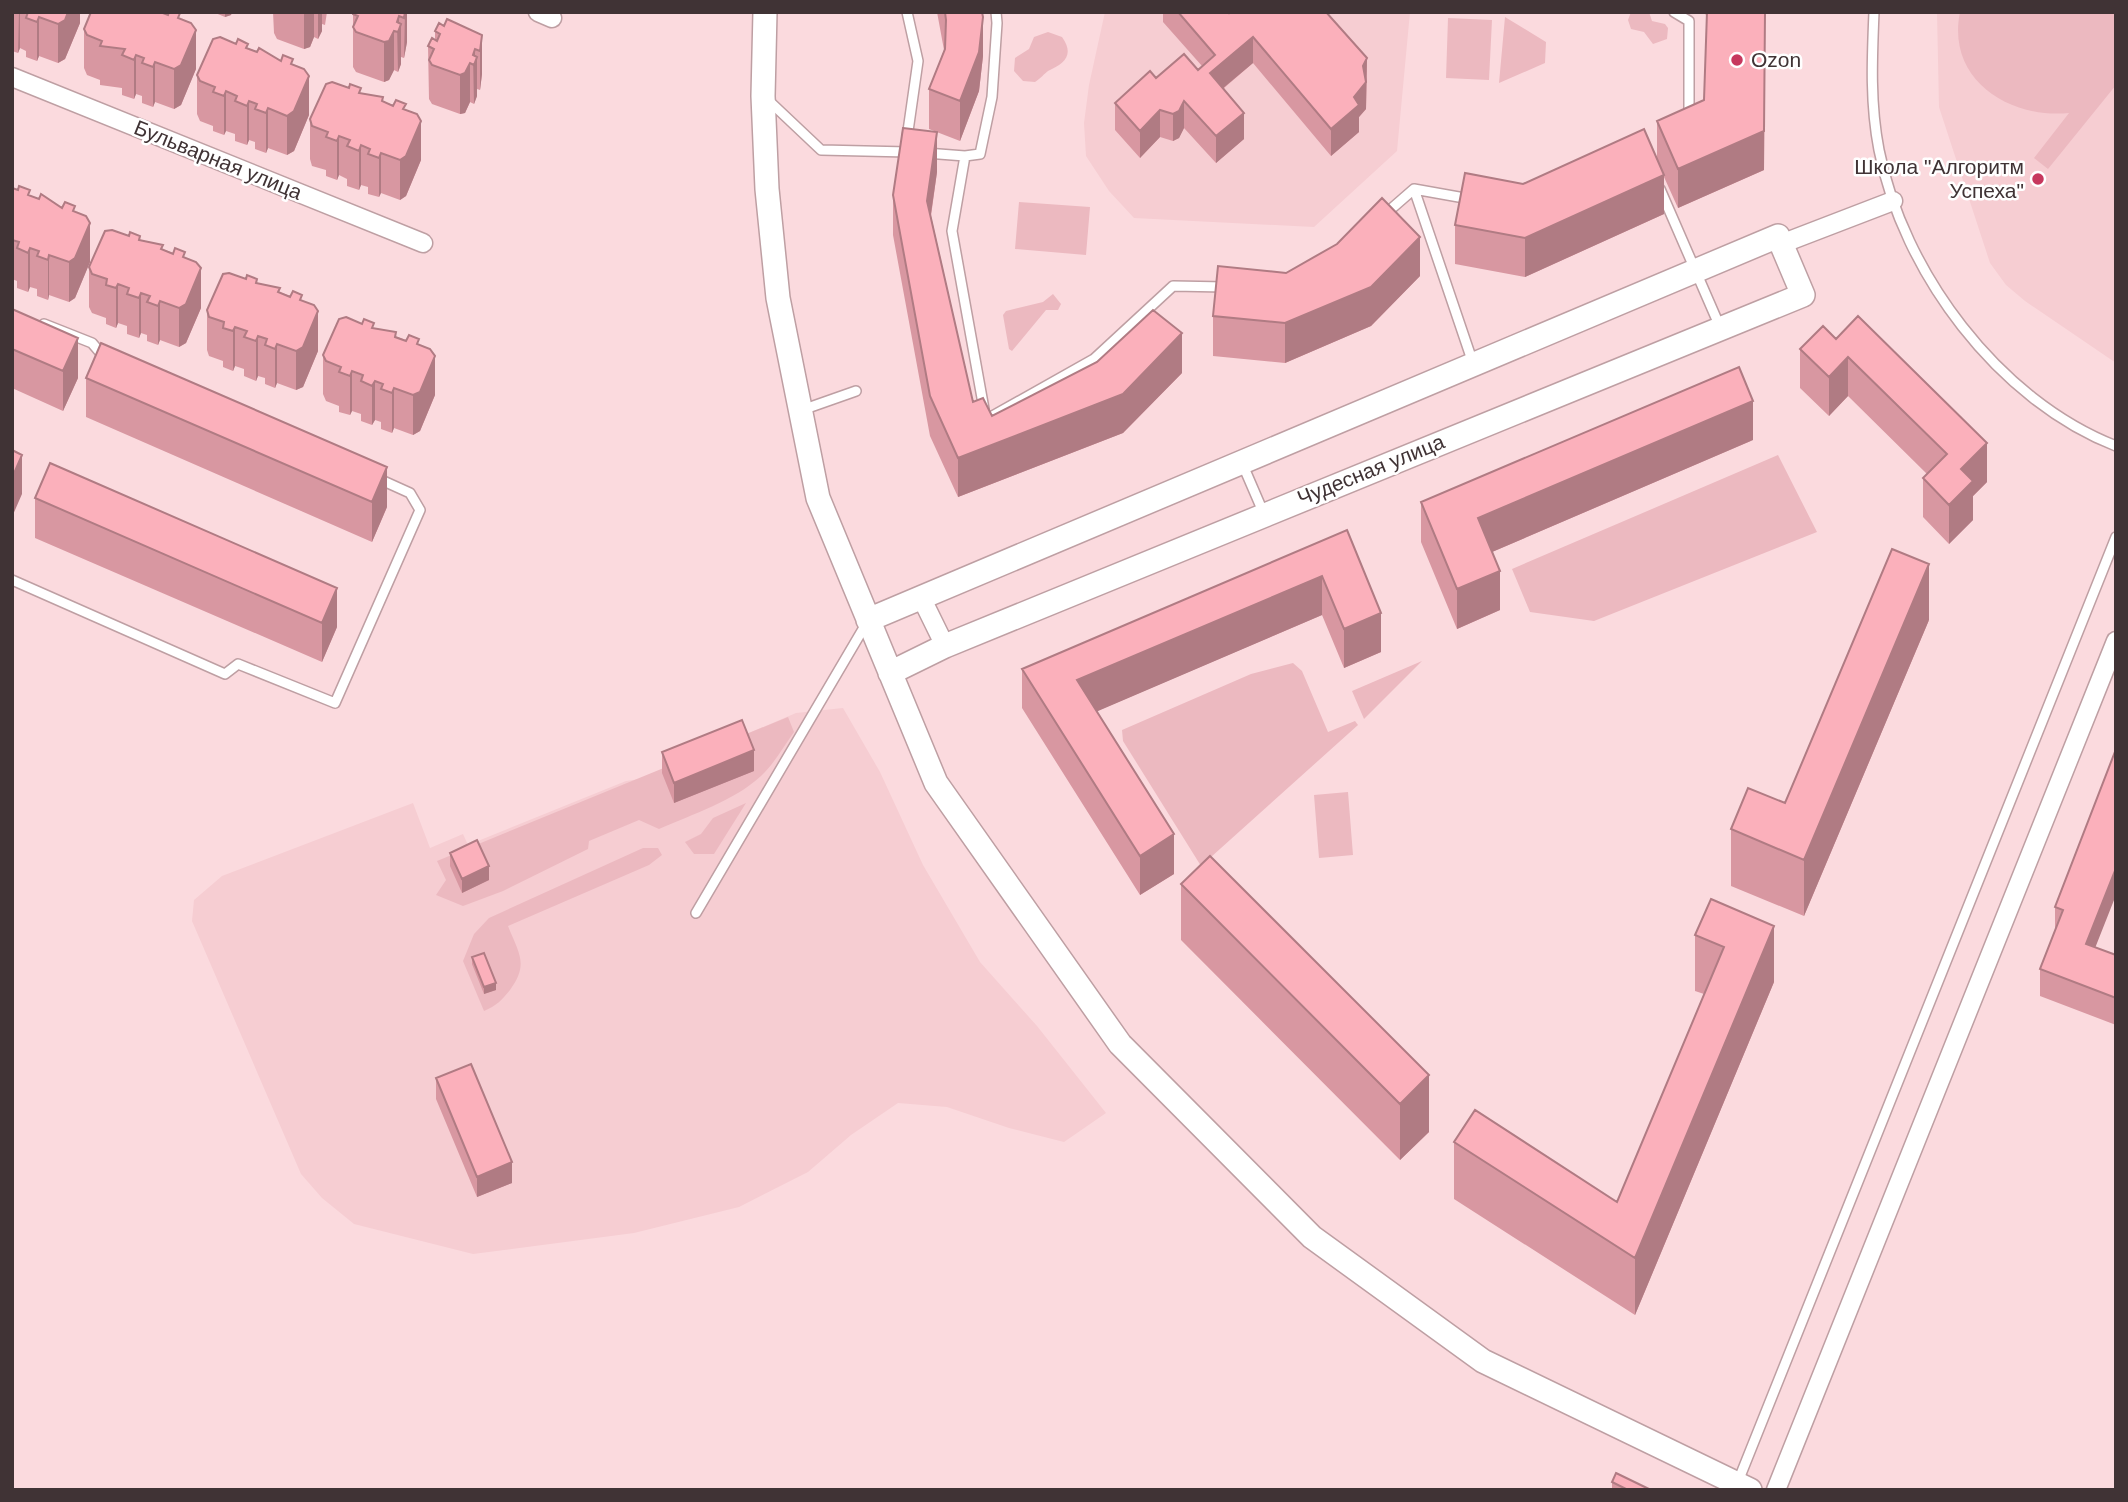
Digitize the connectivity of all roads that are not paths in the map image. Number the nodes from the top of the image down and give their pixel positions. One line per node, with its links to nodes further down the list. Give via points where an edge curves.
1 (765, 12): 7 (street)
2 (907, 12): 9 (lane, via 918,61)
3 (996, 12): 10 (lane, via 993,83 980,154)
4 (1674, 12): 8 (lane, via 1689,20)
5 (1874, 12): 14 (lane, via 1871,79 1879,150)
6 (12, 78): 16 (street, Бульварная улица)
7 (763, 96): 9 (lane, via 821,150); 25 (street, via 778,298)
8 (1689, 133)
9 (905, 152): 10 (lane)
10 (965, 156): 19 (lane, via 952,231 986,420 1094,359 1173,286)
11 (1656, 181): 18 (lane)
12 (1414, 189): 13 (lane); 15 (lane); 23 (lane)
13 (1476, 200)
14 (1892, 201): 17 (street); 26 (lane, via 1932,284 1965,331 2004,373 2049,409)
15 (1373, 225)
16 (424, 243)
17 (1781, 244): 18 (street, via 1778,236); 21 (street, Чудесная улица, via 1802,295)
18 (1695, 269): 21 (lane); 23 (street)
19 (1238, 288)
20 (35, 320): 22 (lane, via 92,343 103,357)
21 (1721, 330): 29 (street, Чудесная улица)
22 (116, 363)
23 (1473, 363): 27 (street)
24 (856, 391): 25 (lane)
25 (801, 411): 33 (street, via 818,498)
26 (2116, 446)
27 (1241, 462): 29 (lane); 32 (street)
28 (372, 476): 31 (lane, via 410,493 420,510 335,703 238,664 225,674)
29 (1264, 514): 35 (street, Чудесная улица)
30 (2116, 537): 39 (lane)
31 (12, 580)
32 (921, 597): 33 (street); 35 (street)
33 (868, 620): 37 (street); 38 (lane)
34 (2116, 641): 36 (street)
35 (945, 646): 37 (street, Чудесная улица)
36 (2112, 660): 40 (street)
37 (890, 673): 39 (street, via 936,783 1120,1044 1312,1237 1483,1361)
38 (696, 913)
39 (1744, 1487)
40 (1776, 1490)

